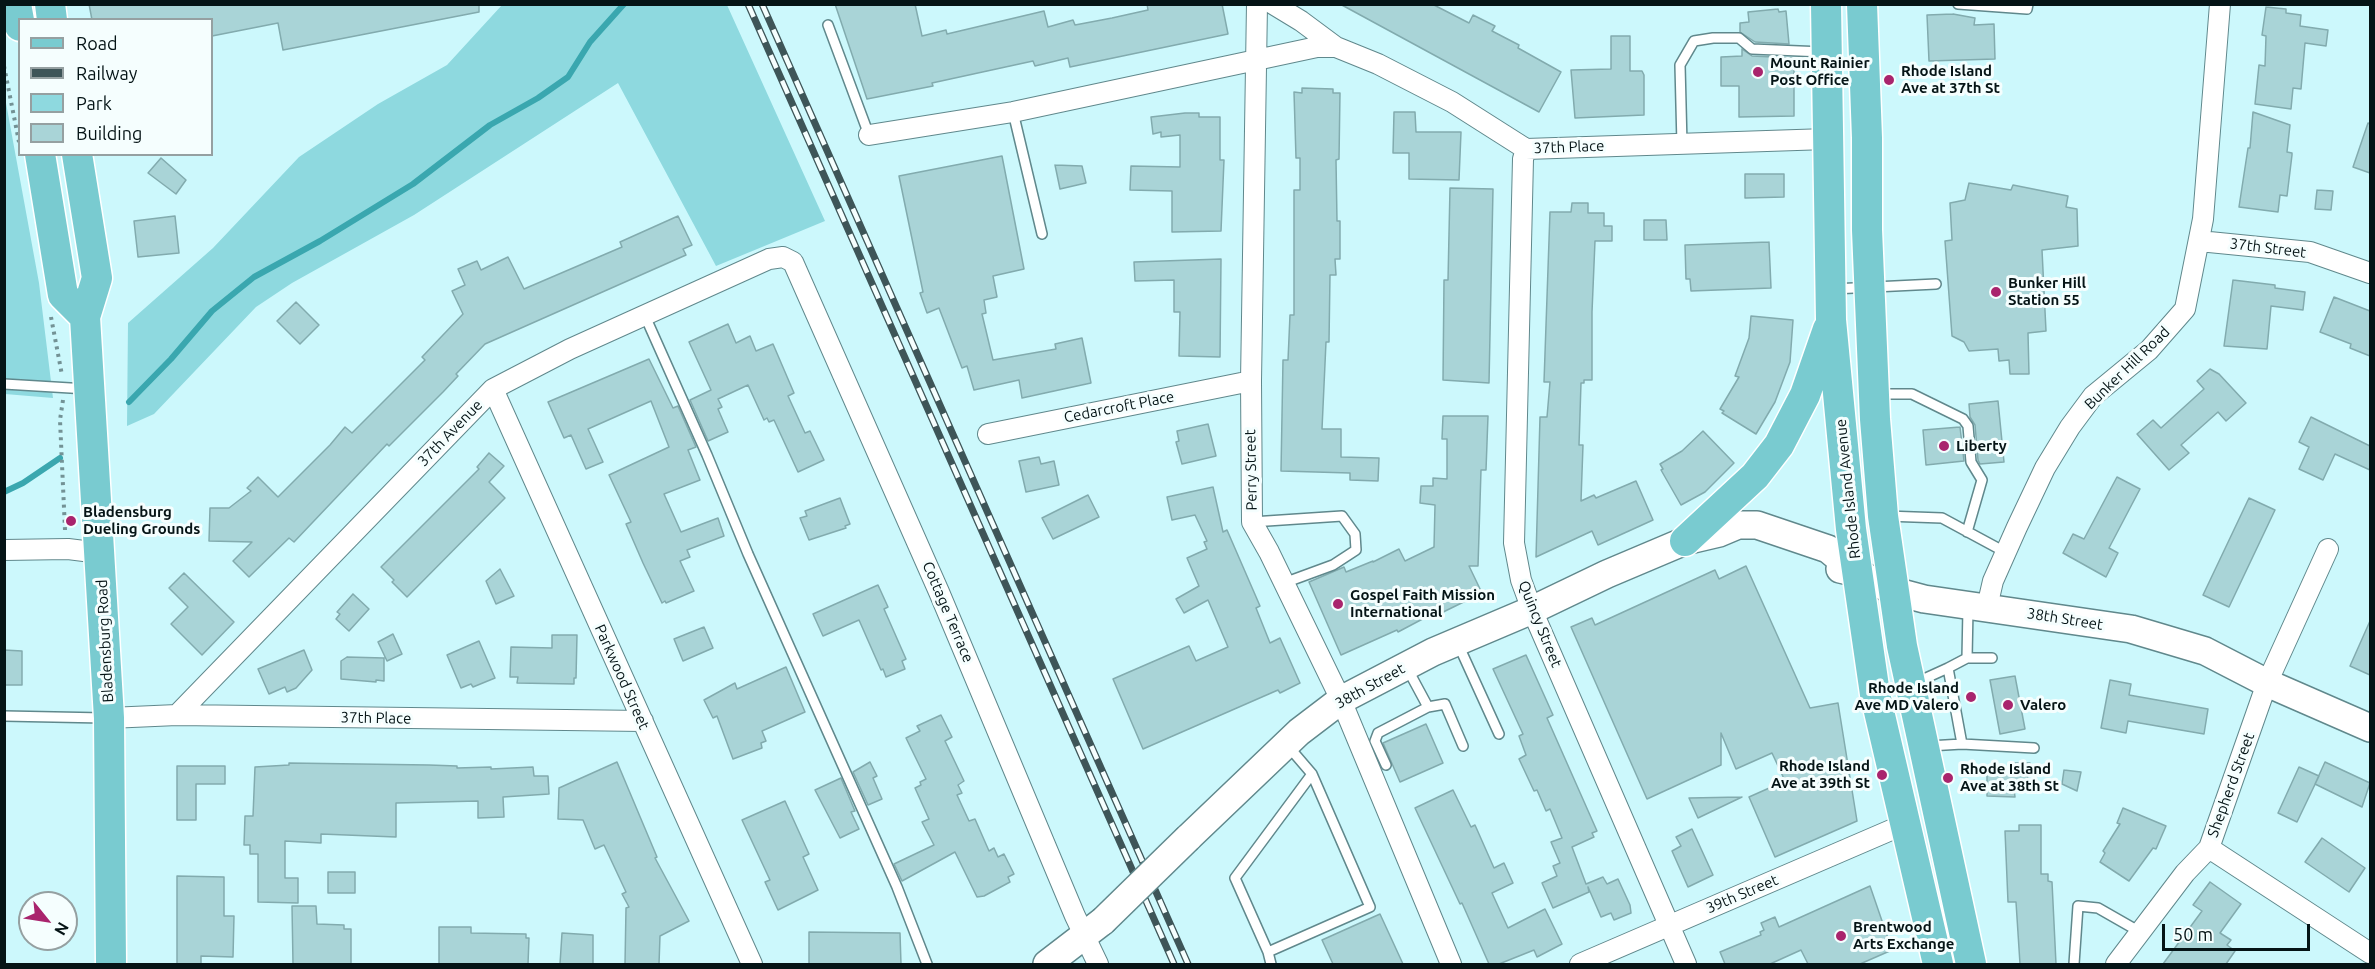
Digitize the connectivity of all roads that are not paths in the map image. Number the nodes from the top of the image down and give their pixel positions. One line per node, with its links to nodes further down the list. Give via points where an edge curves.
1 (1257, 4): 11 (street, Perry Street)
2 (1273, 4): 9 (street, 37th Place)
3 (1826, 4): 10 (main road, Rhode Island Avenue)
4 (1862, 4): 24 (main road)
5 (1958, 4): 6 (lane, via 2027,9)
6 (2028, 4)
7 (2220, 4): 20 (street, Bunker Hill Road)
8 (828, 25): 13 (lane)
9 (1336, 47): 11 (street, 37th Place, via 1317,47); 16 (street, 37th Place, via 1452,102)
10 (1826, 52): 14 (main road, Rhode Island Avenue); 15 (lane, via 1752,50 1739,38 1694,41 1680,65)
11 (1255, 61): 12 (street, 37th Place); 29 (street, Perry Street)
12 (1013, 112): 13 (street, 37th Place); 19 (lane)
13 (869, 135)
14 (1827, 139): 15 (street, 37th Place); 25 (main road, Rhode Island Avenue)
15 (1682, 145): 16 (street, 37th Place)
16 (1526, 149): 47 (street, Quincy Street, via 1514,543)
17 (40, 156): 27 (main road, via 63,295)
18 (76, 156): 27 (main road, Bladensburg Road, via 97,278)
19 (1042, 234)
20 (2199, 241): 22 (street, 37th Street, via 2310,252); 41 (street, Bunker Hill Road, via 2186,309 2149,350 2094,396 2070,427 2045,468)
21 (792, 262): 26 (street, 37th Avenue, via 783,257 769,259); 73 (street, Cottage Terrace)
22 (2370, 273)
23 (1936, 284): 24 (lane)
24 (1870, 287): 25 (lane); 33 (main road)
25 (1830, 289): 28 (main road, Rhode Island Avenue)
26 (645, 316): 32 (street, 37th Avenue); 79 (lane, via 897,887)
27 (85, 317): 31 (main road, Bladensburg Road)
28 (1831, 320): 38 (main road, via 1805,395 1779,446 1755,476); 43 (main road, Rhode Island Avenue)
29 (1251, 381): 34 (street, Cedarcroft Place); 36 (street, Perry Street)
30 (4, 384): 31 (lane)
31 (89, 389): 42 (main road, Bladensburg Road)
32 (493, 389): 57 (street, 37th Avenue); 60 (street, Parkwood Street)
33 (1874, 394): 35 (main road); 37 (lane, via 1912,394 1963,419 1968,426 1971,462 1982,480)
34 (988, 434)
35 (1883, 516): 37 (lane, via 1942,518); 45 (main road)
36 (1251, 522): 44 (street, Perry Street); 44 (lane, via 1342,516 1355,534 1356,550 1333,565)
37 (1967, 532): 41 (lane)
38 (1685, 541): 43 (main road, 38th Street, via 1719,534 1738,525 1757,525 1828,549); 47 (main road, 38th Street)
39 (2328, 549): 53 (street)
40 (4, 550): 42 (street)
41 (2006, 552): 46 (street, Bunker Hill Road)
42 (100, 553): 59 (main road, Bladensburg Road)
43 (1857, 573): 45 (main road, 38th Street); 70 (main road, Rhode Island Avenue, via 1875,694)
44 (1284, 583): 55 (street, Perry Street)
45 (1894, 591): 46 (main road, 38th Street); 54 (main road)
46 (1978, 606): 49 (lane); 53 (main road, 38th Street, via 2131,629 2205,651)
47 (1532, 610): 48 (main road, 38th Street); 72 (street, Quincy Street)
48 (1457, 642): 51 (main road, 38th Street); 62 (lane)
49 (1967, 658): 50 (lane); 52 (lane)
50 (1992, 658)
51 (1406, 666): 55 (main road, 38th Street); 56 (lane)
52 (1948, 668): 54 (lane); 64 (lane)
53 (2267, 683): 61 (main road, 38th Street); 71 (street, Shepherd Street)
54 (1911, 685): 66 (main road)
55 (1341, 700): 63 (main road, 38th Street); 83 (street, Perry Street)
56 (1428, 708): 65 (lane, via 1445,704); 68 (lane, via 1378,733 1375,741)
57 (177, 715): 59 (street, 37th Place); 60 (street, 37th Place)
58 (4, 716): 59 (lane)
59 (109, 718): 77 (main road, Bladensburg Road)
60 (643, 721): 78 (street, Parkwood Street)
61 (2370, 728)
62 (1499, 734)
63 (1286, 744): 69 (lane); 73 (main road, 38th Street, bridge)
64 (1962, 744): 66 (lane); 67 (lane)
65 (1463, 746)
66 (1924, 747): 87 (main road)
67 (2034, 748)
68 (1386, 765)
69 (1312, 774): 75 (lane, via 1235,878); 75 (lane, via 1370,907)
70 (1905, 824): 72 (street, 39th Street); 86 (main road, Rhode Island Avenue)
71 (2209, 848): 74 (street, Shepherd Street); 76 (street)
72 (1669, 926): 84 (street, 39th Street); 85 (street, Quincy Street)
73 (1093, 929): 80 (main road, 38th Street); 81 (street, Cottage Terrace)
74 (2140, 932): 88 (lane, via 2098,908 2078,906); 89 (street, Shepherd Street)
75 (1268, 952): 82 (lane)
76 (2370, 953)
77 (111, 964)
78 (752, 964)
79 (927, 964)
80 (1047, 964)
81 (1098, 964)
82 (1271, 964)
83 (1451, 964)
84 (1580, 964)
85 (1686, 964)
86 (1938, 964)
87 (1971, 964)
88 (2074, 964)
89 (2116, 964)

